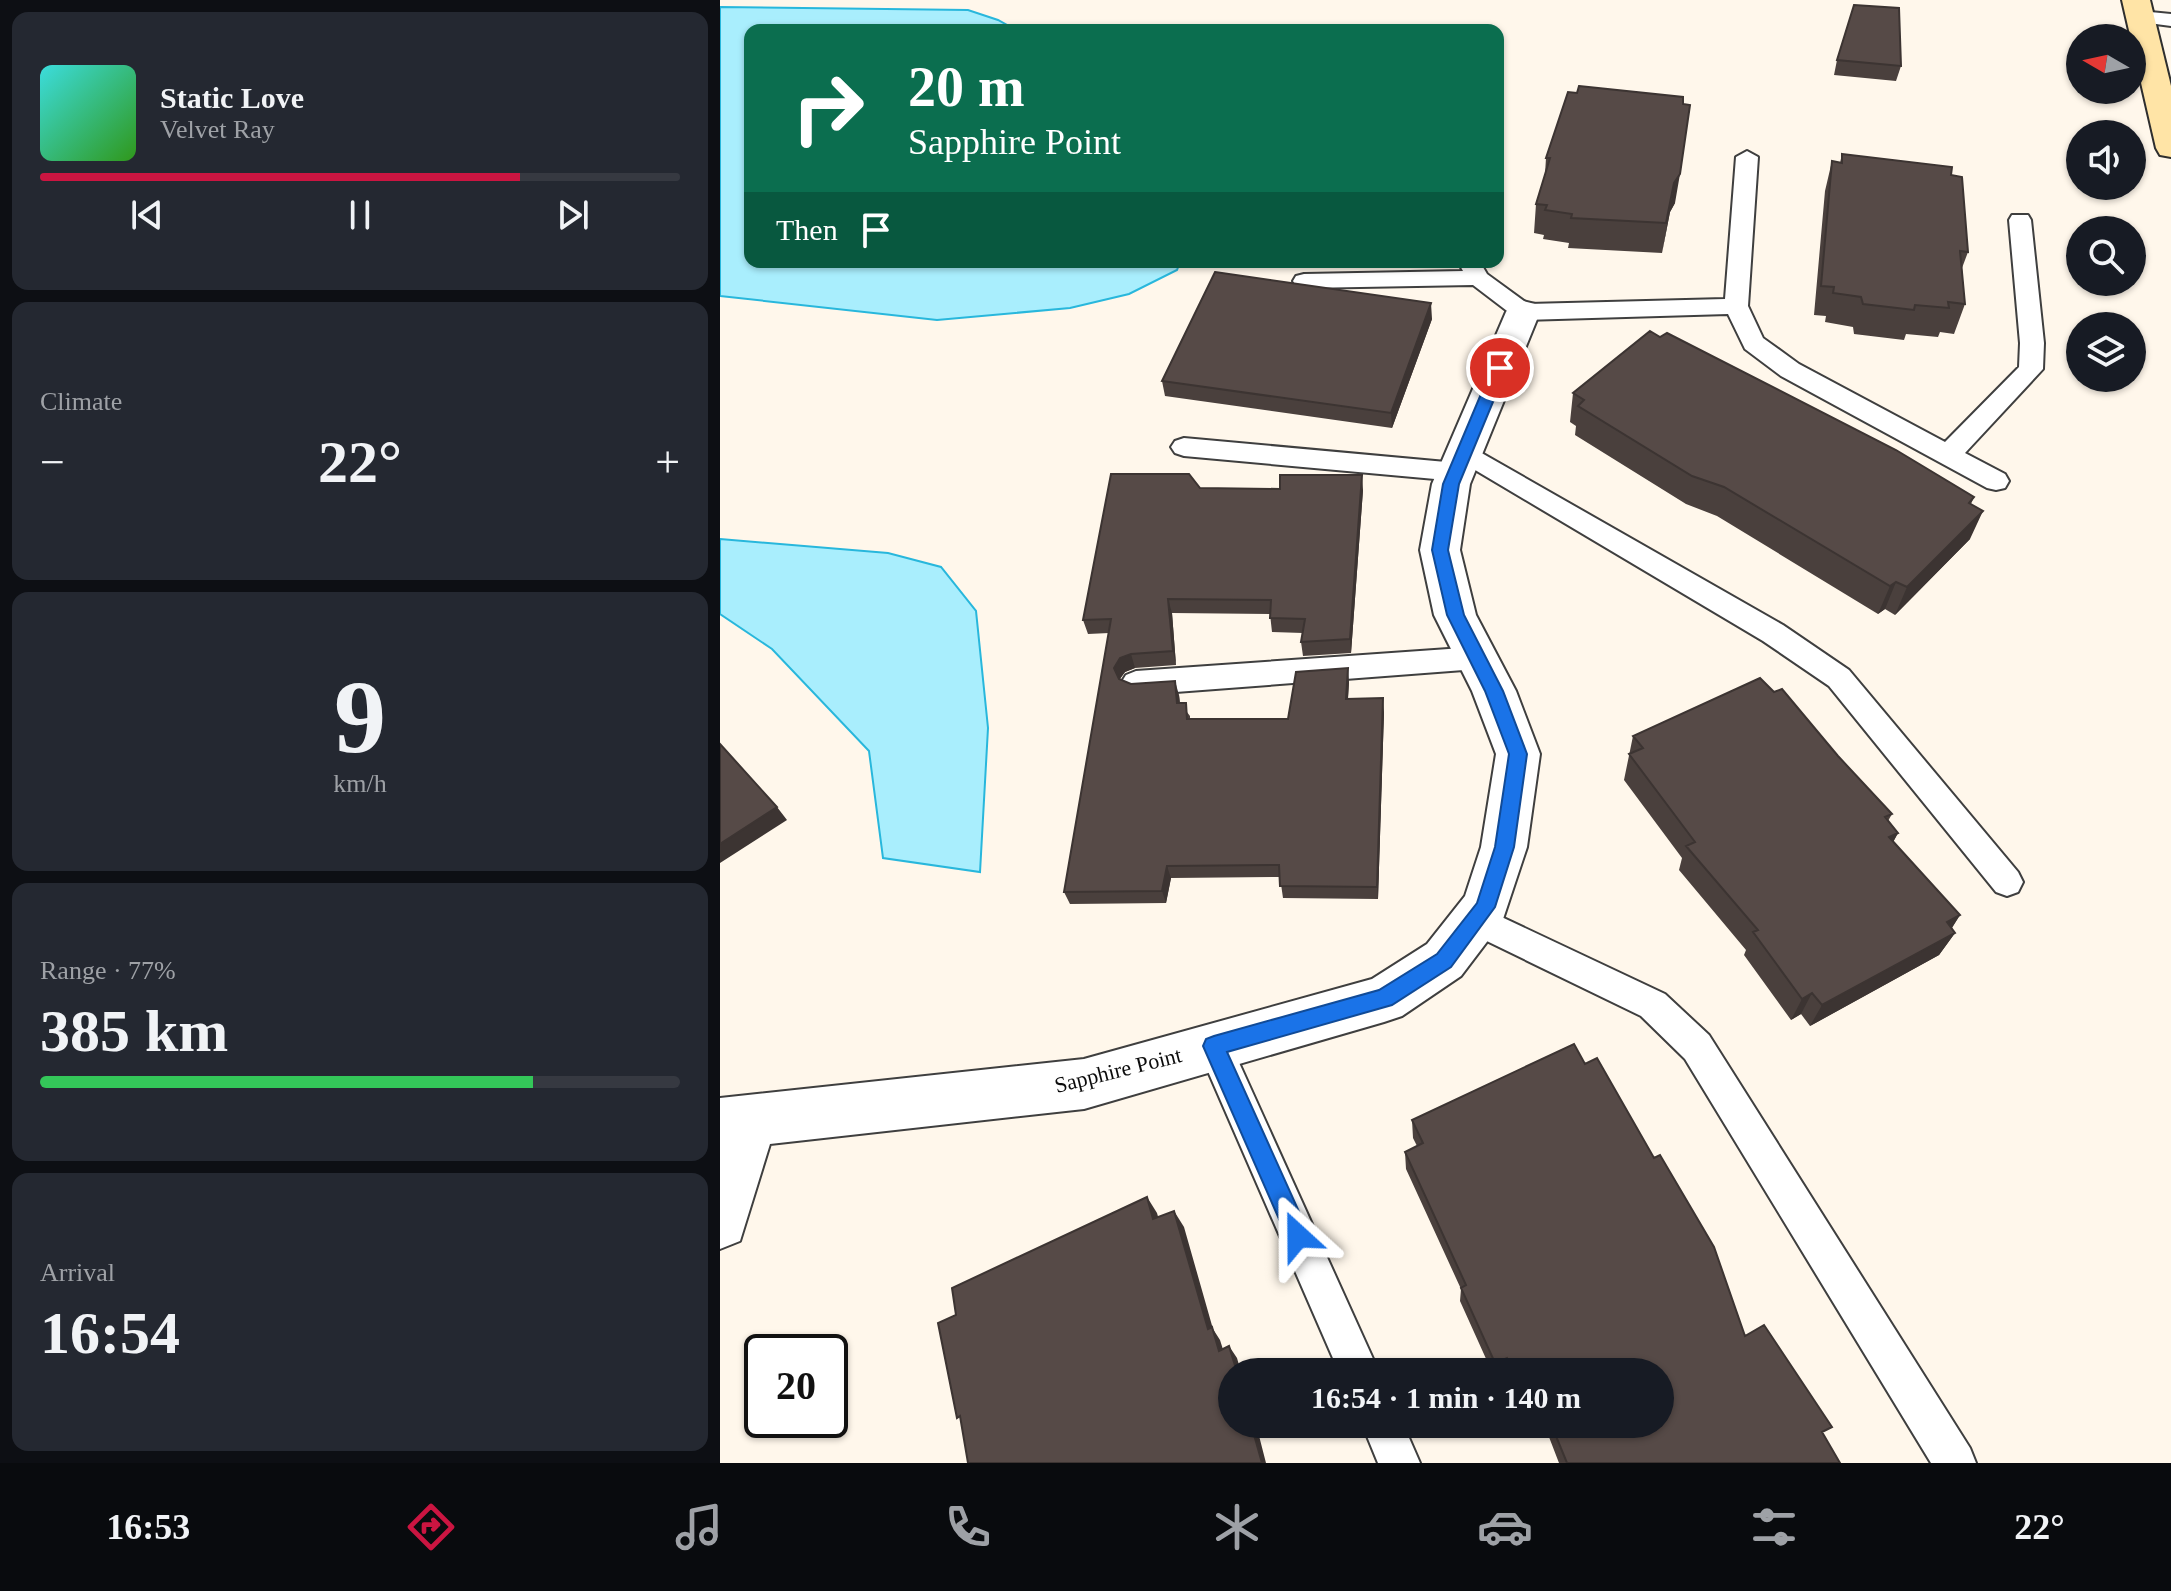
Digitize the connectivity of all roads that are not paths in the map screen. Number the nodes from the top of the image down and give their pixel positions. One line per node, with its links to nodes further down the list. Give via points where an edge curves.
1 (2138, 8): 2 (lane); 3 (main road)
2 (2171, 20)
3 (2171, 148)
4 (1747, 157): 8 (lane)
5 (2020, 220): 11 (lane, via 2031,369)
6 (1474, 270): 7 (lane); 9 (lane)
7 (1304, 281)
8 (1736, 306): 9 (lane); 11 (lane, via 1753,343 1790,370)
9 (1523, 312): 12 (street, Sapphire Point)
10 (1184, 447): 12 (lane)
11 (1948, 455): 13 (lane)
12 (1461, 462): 14 (street, Sapphire Point, via 1451,484 1440,550 1455,615); 16 (lane, via 1773,633 1839,678)
13 (1996, 481)
14 (1477, 658): 15 (lane); 17 (street, Sapphire Point, via 1518,754 1504,847)
15 (1136, 683)
16 (2007, 882)
17 (1476, 920): 18 (street, Sapphire Point, via 1444,960 1384,999); 24 (lane, via 1653,1005 1697,1047)
18 (1214, 1046): 19 (street, Sapphire Point, via 1084,1084); 21 (lane)
19 (735, 1123): 20 (street)
20 (720, 1221)
21 (1353, 1358)
22 (1388, 1438): 23 (lane)
23 (1399, 1463)
24 (1955, 1463)

